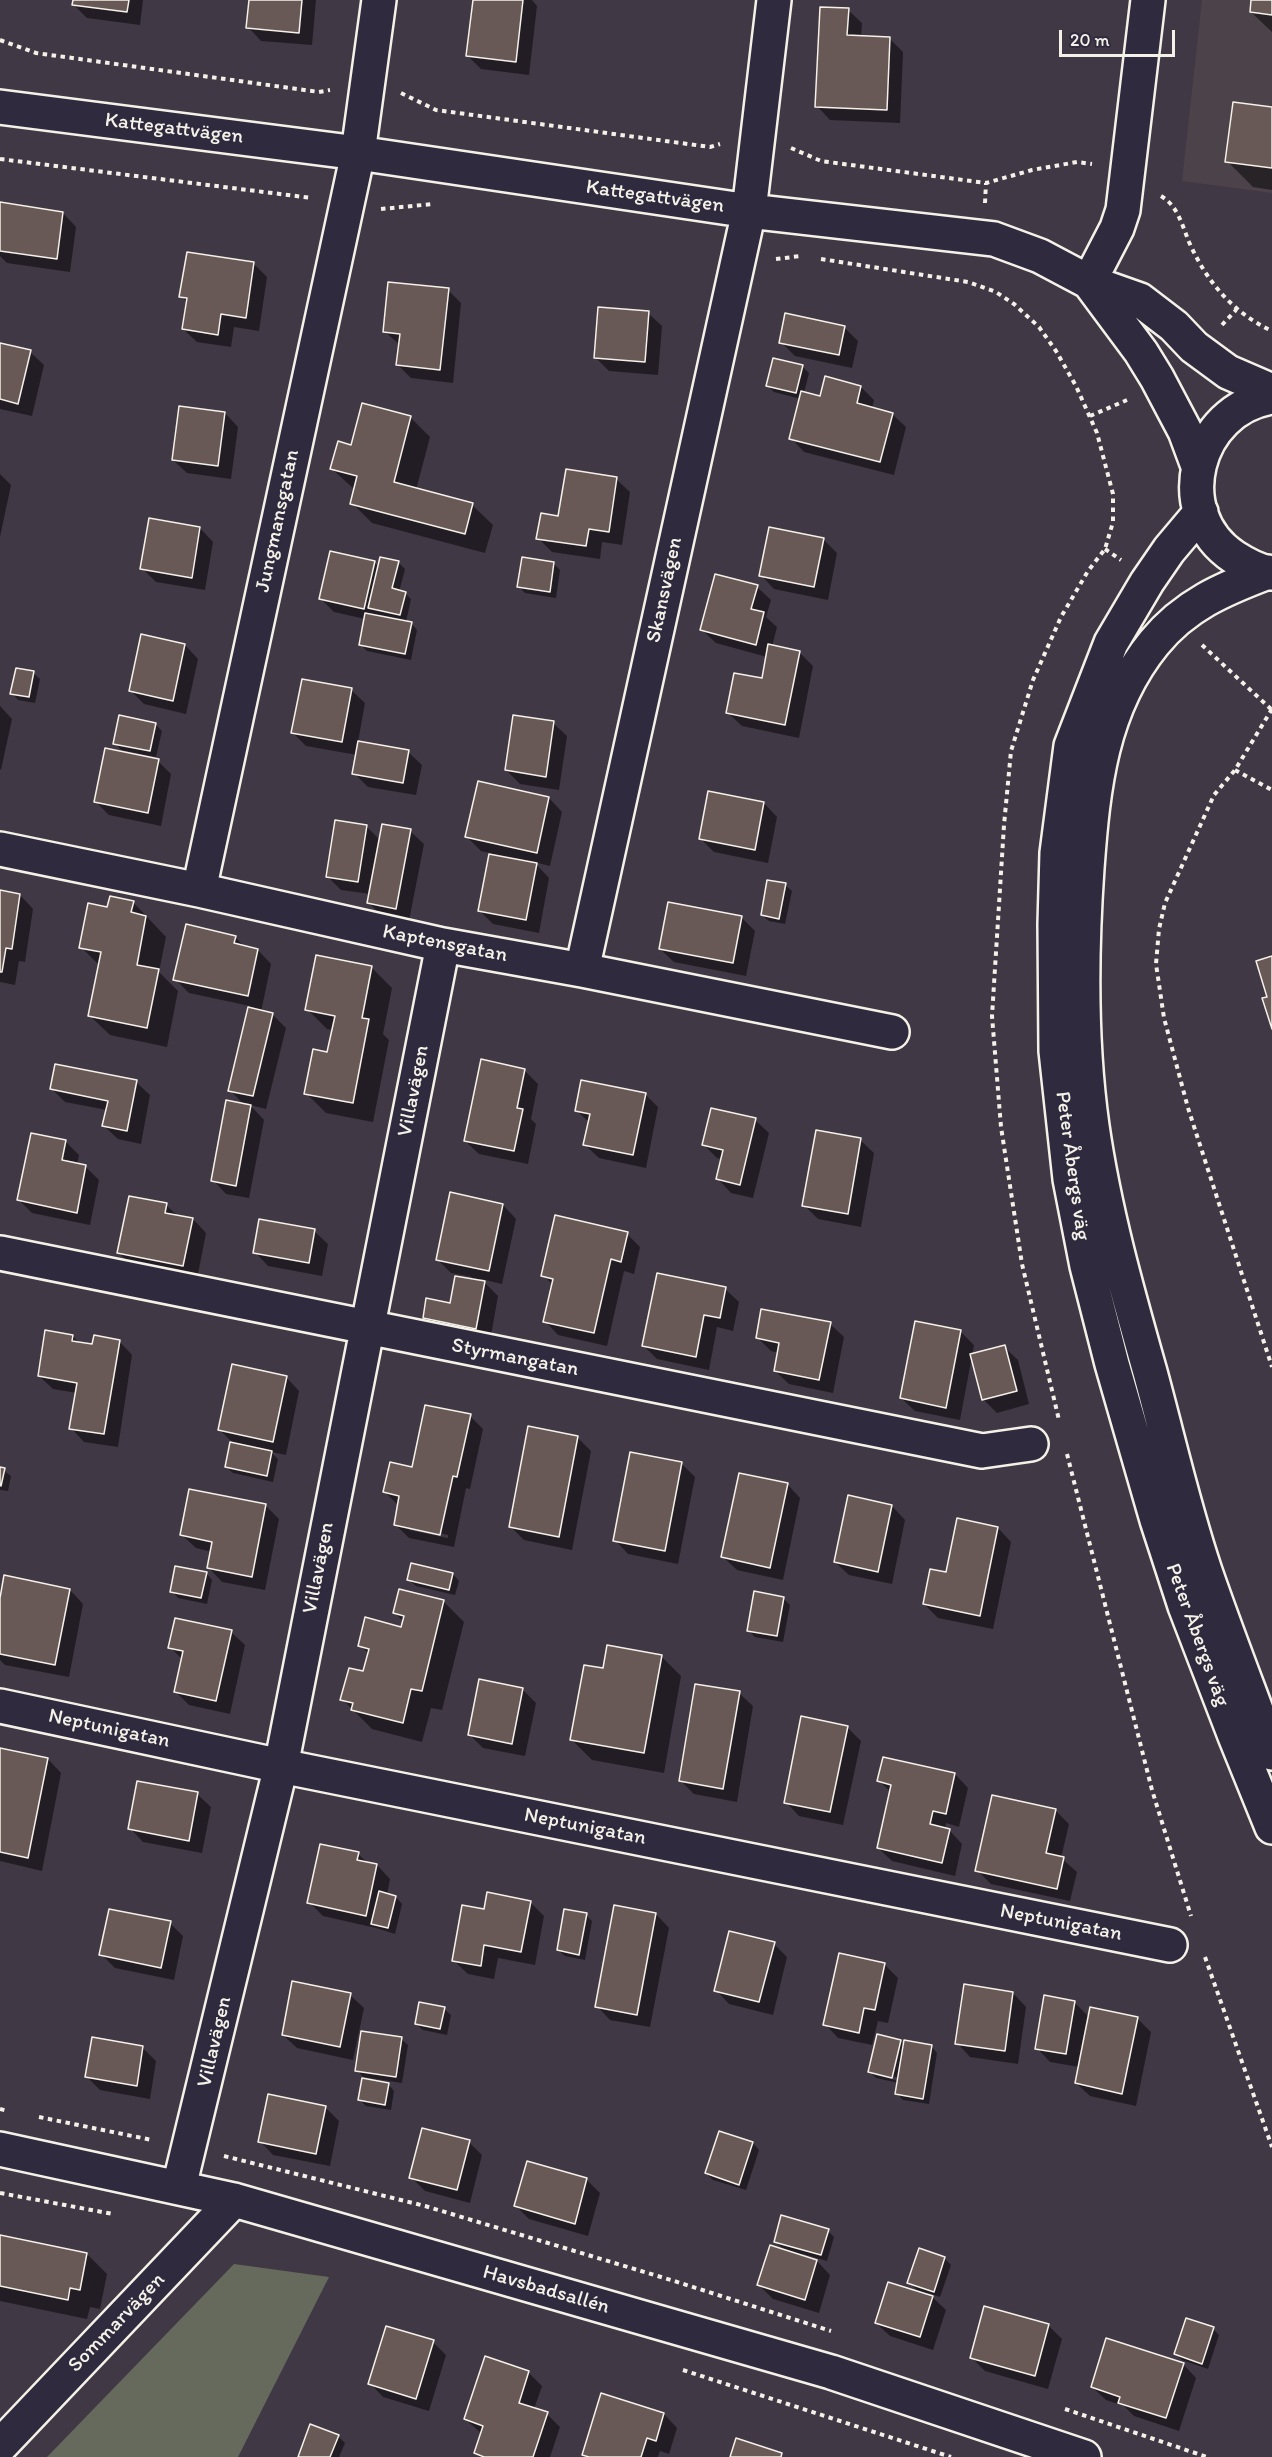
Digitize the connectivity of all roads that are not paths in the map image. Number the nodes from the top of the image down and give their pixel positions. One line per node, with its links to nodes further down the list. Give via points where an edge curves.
1 (379, 0): 5 (street, Jungmansgatan)
2 (774, 0): 6 (street, Skansvägen)
3 (1148, 0): 7 (street, via 1123,210)
4 (0, 107): 5 (street, Kattegattvägen)
5 (358, 153): 6 (street, Kattegattvägen); 14 (street, Jungmansgatan)
6 (749, 211): 7 (street, Kattegattvägen, via 994,239 1040,256); 16 (street, Skansvägen)
7 (1089, 282): 8 (street, via 1140,300 1228,372); 10 (street, Kattegattvägen, via 1142,352 1185,431)
8 (1272, 391)
9 (1272, 397): 10 (street, Peter Åbergs väg, via 1238,409 1220,424 1206,444)
10 (1198, 466): 11 (street, Peter Åbergs väg)
11 (1201, 512): 12 (street, Peter Åbergs väg, via 1211,534 1226,552); 24 (street, Peter Åbergs väg, via 1147,582 1111,643 1071,746 1057,853 1056,1051 1070,1179 1112,1364 1185,1606)
12 (1270, 573): 22 (street, Peter Åbergs väg, via 1216,592 1180,616 1155,642 1116,704 1094,787 1084,909 1083,1022 1092,1126 1113,1240 1204,1569)
13 (0, 849): 14 (street, Kaptensgatan)
14 (199, 890): 15 (street, Kaptensgatan)
15 (443, 945): 16 (street, Kaptensgatan); 19 (street, Villavägen)
16 (582, 970): 17 (street, Kaptensgatan)
17 (892, 1032)
18 (0, 1253): 19 (street, Styrmangatan)
19 (366, 1328): 20 (street, Styrmangatan, via 982,1451); 23 (street, Villavägen)
20 (1031, 1444)
21 (0, 1706): 23 (street, Neptunigatan)
22 (1272, 1753)
23 (281, 1766): 25 (street, Neptunigatan); 27 (street, Villavägen)
24 (1272, 1827)
25 (1182, 1935)
26 (0, 2149): 27 (street, Havsbadsallén)
27 (179, 2187): 28 (street, Havsbadsallén)
28 (234, 2200): 29 (street, Sommarvägen); 30 (street, Havsbadsallén, via 831,2372)
29 (0, 2446)
30 (1084, 2457)

